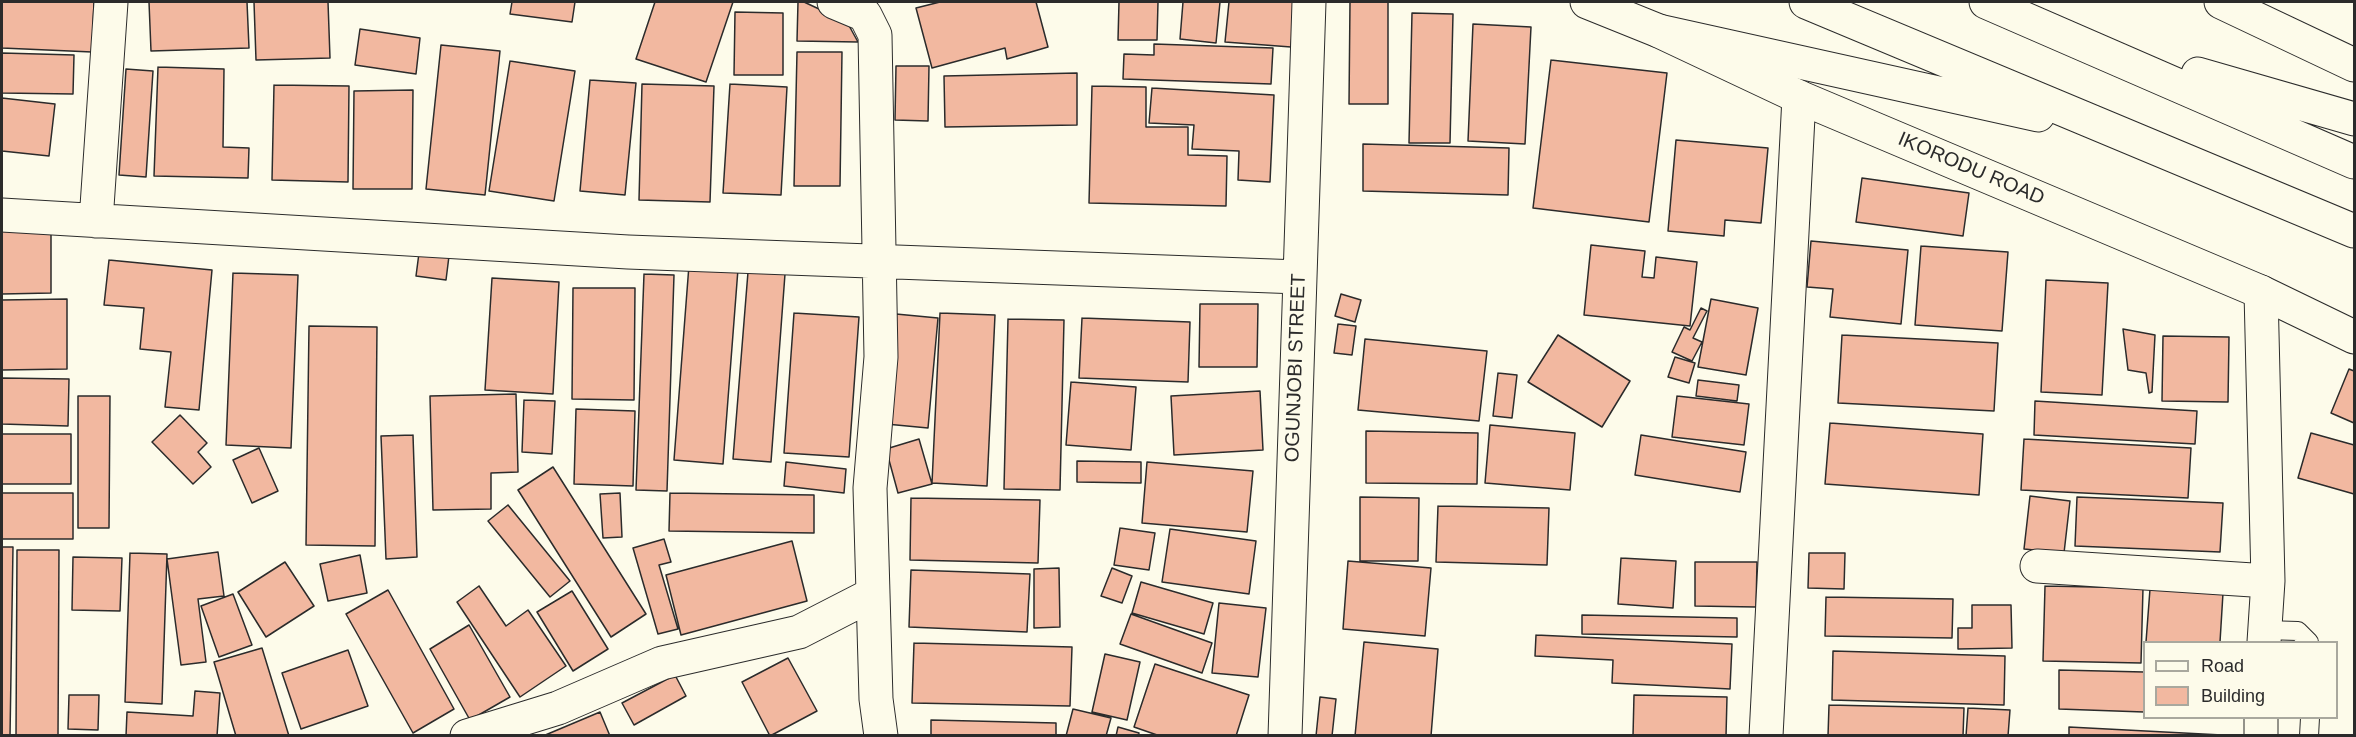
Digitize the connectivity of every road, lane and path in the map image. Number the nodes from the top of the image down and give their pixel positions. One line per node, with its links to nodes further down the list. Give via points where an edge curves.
1 (111, 2): 17 (main road)
2 (834, 2): 20 (main road, via 865,15 875,35)
3 (1309, 2): 21 (main road, OGUNJOBI STREET)
4 (1587, 2): 8 (main road, IKORODU ROAD)
5 (1806, 2): 13 (main road)
6 (1986, 2): 9 (main road)
7 (2221, 2): 10 (main road)
8 (1659, 31): 11 (main road, IKORODU ROAD); 13 (main road)
9 (2076, 39): 12 (main road); 14 (main road)
10 (2355, 64)
11 (1799, 97): 22 (main road, IKORODU ROAD); 34 (main road)
12 (2355, 119)
13 (2122, 134): 15 (main road)
14 (2355, 162)
15 (2296, 205): 18 (main road); 19 (main road)
16 (2, 215): 17 (main road)
17 (96, 221): 20 (main road)
18 (2355, 231)
19 (2355, 238)
20 (881, 263): 21 (main road); 26 (main road, via 881,357 870,488)
21 (1299, 277): 33 (main road, OGUNJOBI STREET)
22 (2261, 292): 23 (main road, IKORODU ROAD); 25 (main road)
23 (2355, 338)
24 (2037, 566): 25 (main road)
25 (2268, 581): 27 (main road)
26 (873, 594): 31 (main road, via 799,632 662,663 558,708); 32 (main road)
27 (2265, 636): 28 (lane, via 2298,631)
28 (2308, 641)
29 (2261, 719): 35 (main road)
30 (2310, 719): 36 (lane)
31 (467, 735)
32 (881, 735)
33 (1285, 735)
34 (1766, 735)
35 (2261, 735)
36 (2309, 735)

